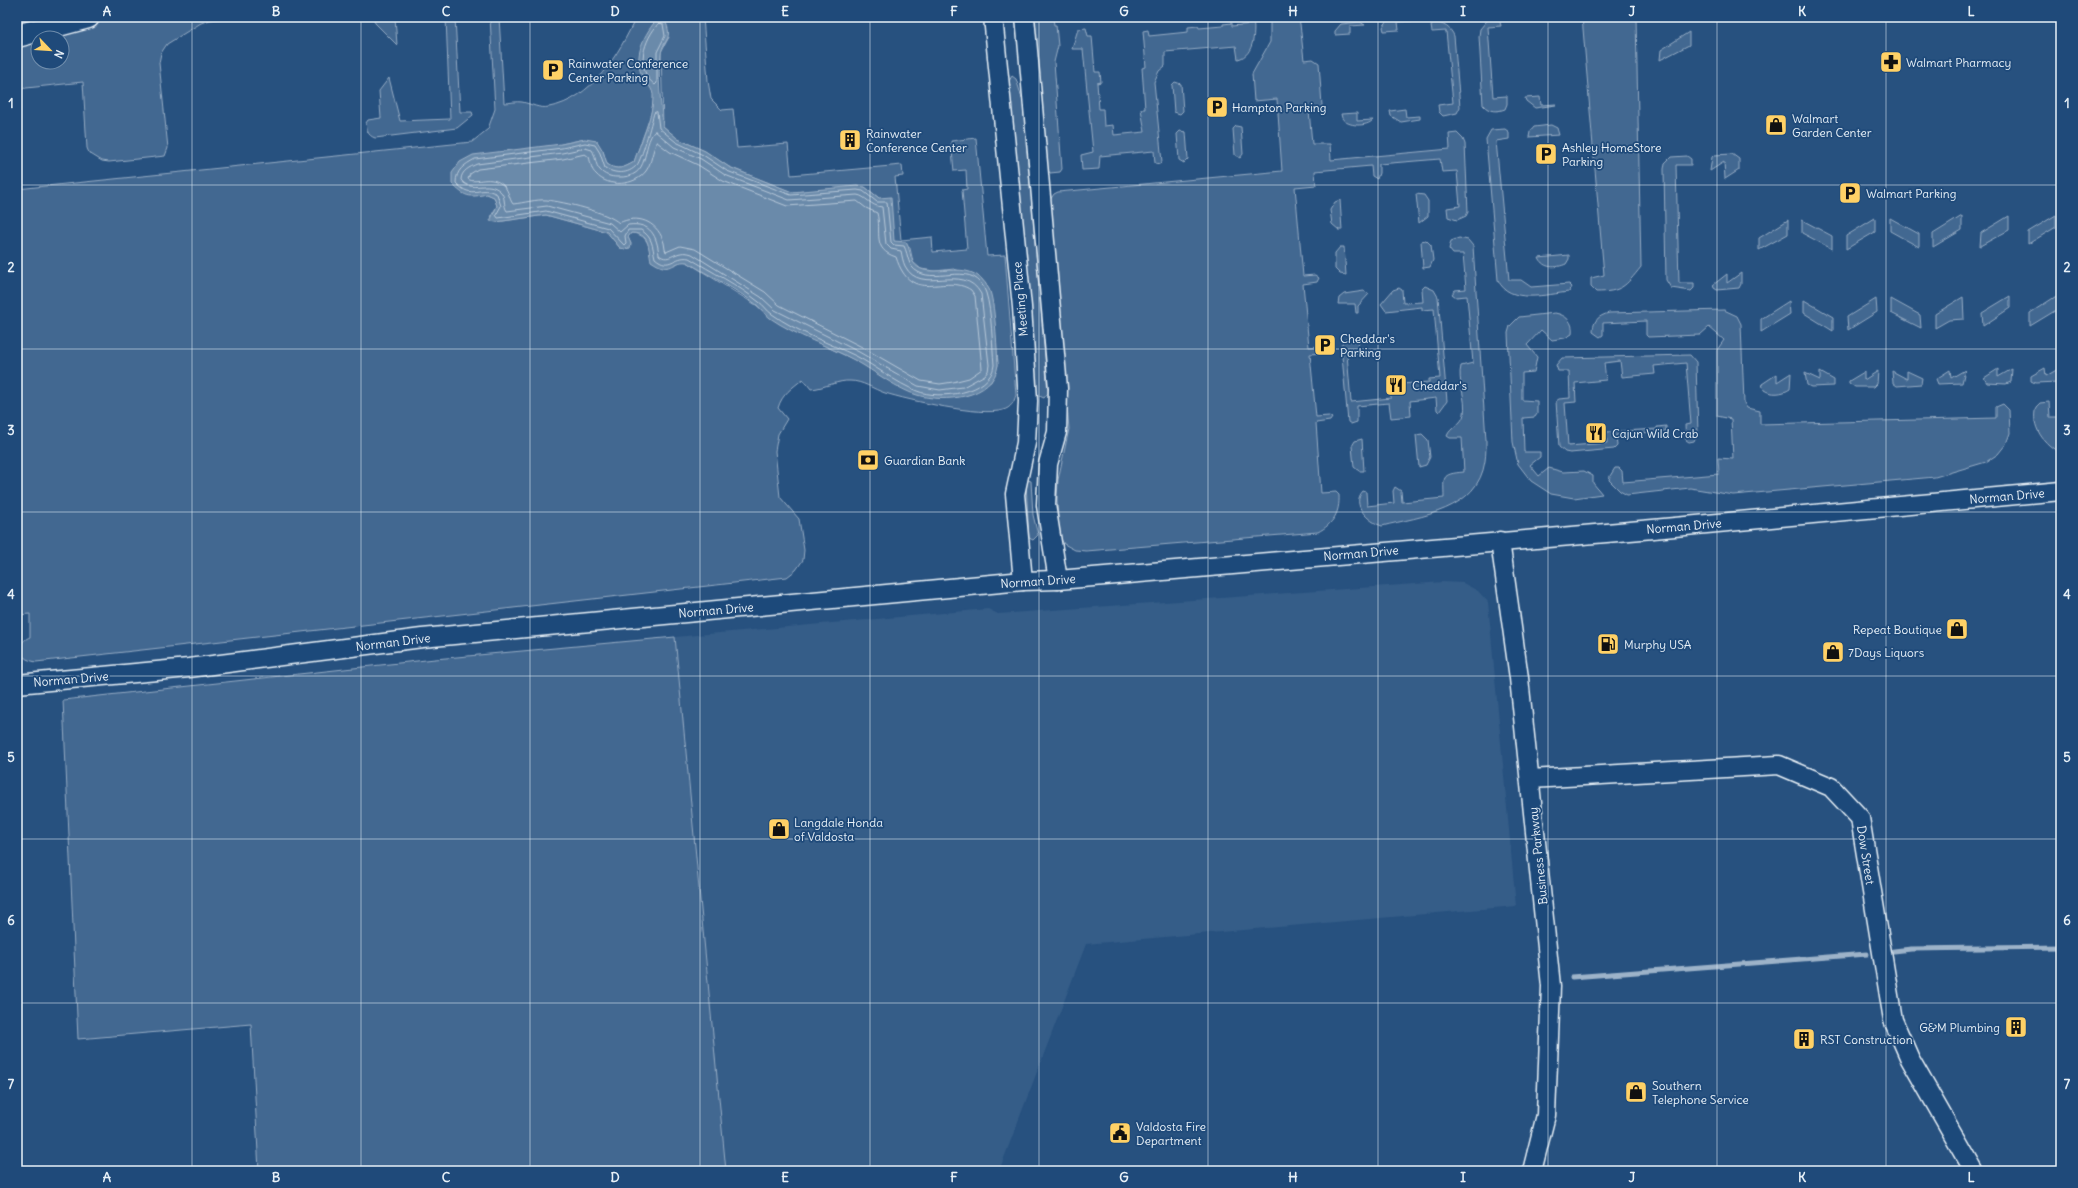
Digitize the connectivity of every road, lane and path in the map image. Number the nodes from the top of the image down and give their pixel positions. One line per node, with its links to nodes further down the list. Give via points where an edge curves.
1 (88, 17): 4 (highway)
2 (993, 17): 8 (street, Meeting Place, via 1022,307 1028,401 1026,443 1015,494)
3 (1025, 17): 7 (street, via 1058,388 1057,432 1048,464 1046,505)
4 (17, 36)
5 (2061, 491): 6 (street, Norman Drive)
6 (1500, 541): 7 (street, Norman Drive); 10 (street, Business Parkway)
7 (1058, 580): 8 (street, Norman Drive)
8 (1023, 581): 9 (street, Norman Drive, via 422,638 189,668)
9 (17, 684)
10 (1530, 779): 11 (street, Business Parkway, via 1551,986 1546,1115); 12 (street, Dow Street, via 1779,765 1831,787 1860,818 1893,1020 1910,1059)
11 (1532, 1171)
12 (1974, 1171)

